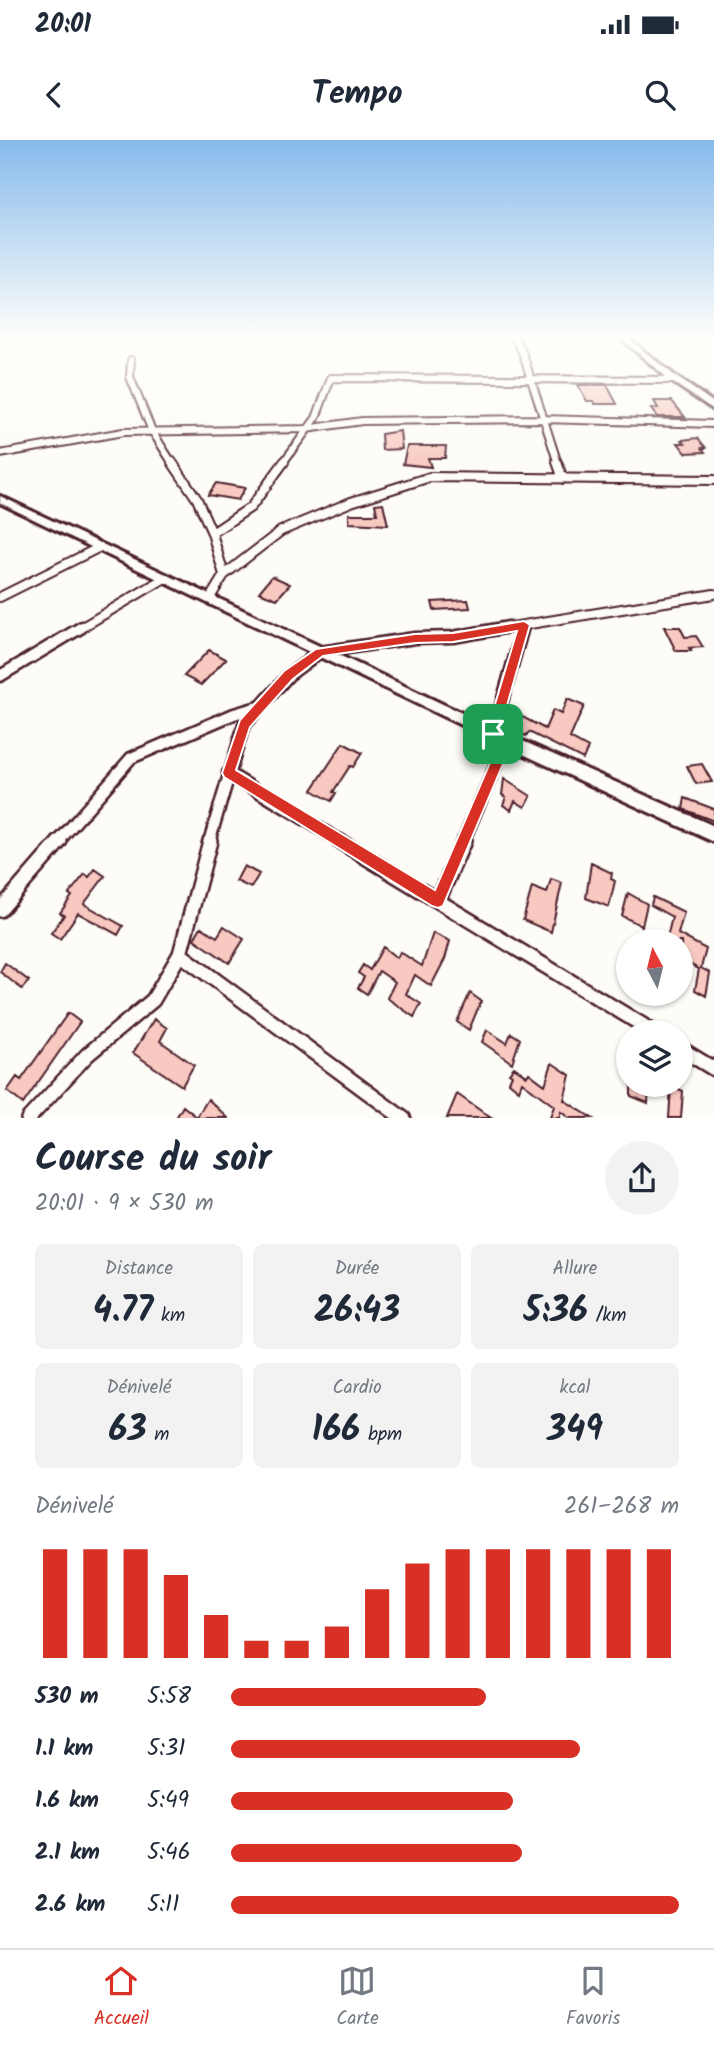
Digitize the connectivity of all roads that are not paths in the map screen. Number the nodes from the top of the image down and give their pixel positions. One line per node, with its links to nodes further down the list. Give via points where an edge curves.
1 (132, 382): 9 (street)
2 (330, 382): 8 (street, via 316,418)
3 (530, 382): 6 (street)
4 (678, 382): 5 (main road)
5 (714, 407)
6 (543, 419): 7 (street); 8 (street, via 362,421); 11 (street)
7 (714, 424)
8 (306, 429): 9 (street); 14 (street, via 251,507)
9 (152, 431): 10 (street); 14 (street, via 197,499)
10 (0, 454)
11 (563, 479): 12 (street); 16 (street, via 430,477 411,481 281,531)
12 (714, 480)
13 (0, 499): 15 (main road)
14 (212, 533): 16 (street)
15 (100, 547): 17 (main road); 19 (street)
16 (224, 575): 20 (street)
17 (165, 578): 20 (main road); 23 (street)
18 (714, 594): 21 (street)
19 (0, 597)
20 (210, 597): 22 (main road)
21 (524, 625): 22 (street); 25 (street)
22 (320, 652): 24 (street, via 289,675); 25 (main road)
23 (0, 676)
24 (260, 707): 27 (street, via 244,724); 30 (street, via 131,758)
25 (493, 734): 26 (main road)
26 (507, 738): 28 (main road); 29 (street)
27 (228, 773): 29 (street); 31 (street)
28 (714, 834)
29 (438, 901): 32 (street)
30 (0, 910)
31 (180, 954): 35 (street, via 153,1000 87,1055); 36 (street)
32 (634, 1020)
33 (693, 1056): 34 (street)
34 (714, 1069)
35 (28, 1118)
36 (404, 1118)

